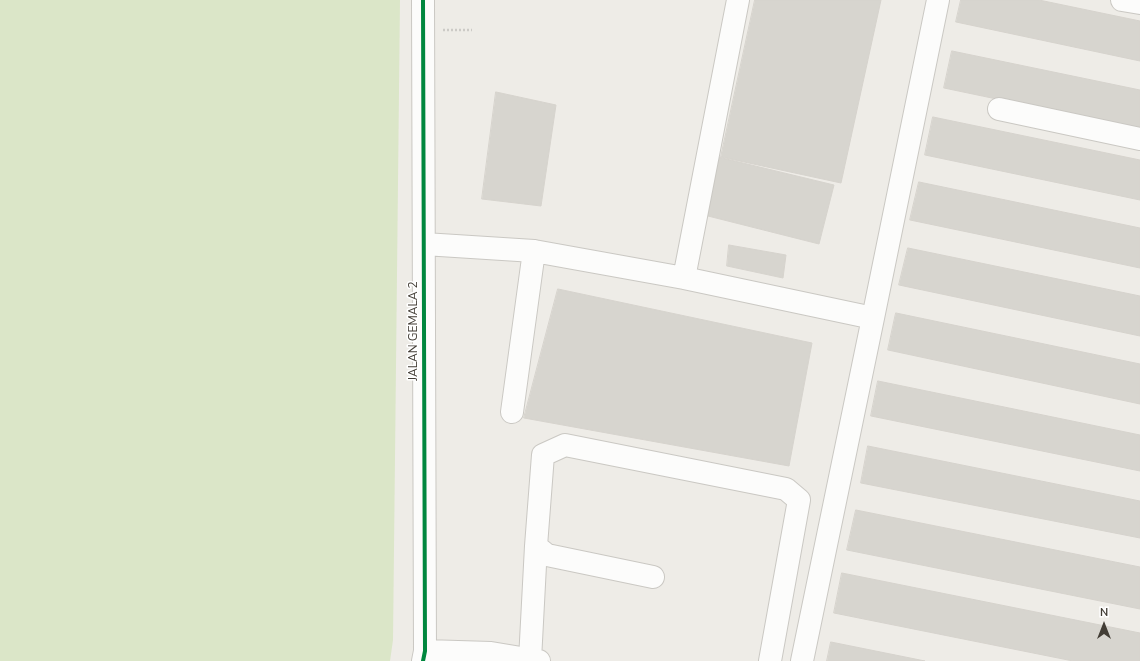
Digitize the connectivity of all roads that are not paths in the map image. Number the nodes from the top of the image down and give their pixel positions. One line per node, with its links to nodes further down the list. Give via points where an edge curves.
1 (423, 0): 8 (street, JALAN GEMALA 2)
2 (738, 0): 10 (street)
3 (938, 0): 11 (street)
4 (1122, 0): 5 (street)
5 (1140, 4)
6 (998, 109): 7 (street)
7 (1140, 139)
8 (424, 244): 9 (street); 15 (street, JALAN GEMALA 2)
9 (534, 251): 10 (street); 12 (street)
10 (684, 278): 11 (street)
11 (873, 318): 18 (street)
12 (512, 412)
13 (536, 546): 14 (street, via 547,555); 16 (street); 17 (street, via 543,455 565,444 786,489 799,500)
14 (653, 577)
15 (424, 656): 16 (street, via 491,653)
16 (535, 660)
17 (770, 661)
18 (802, 661)

